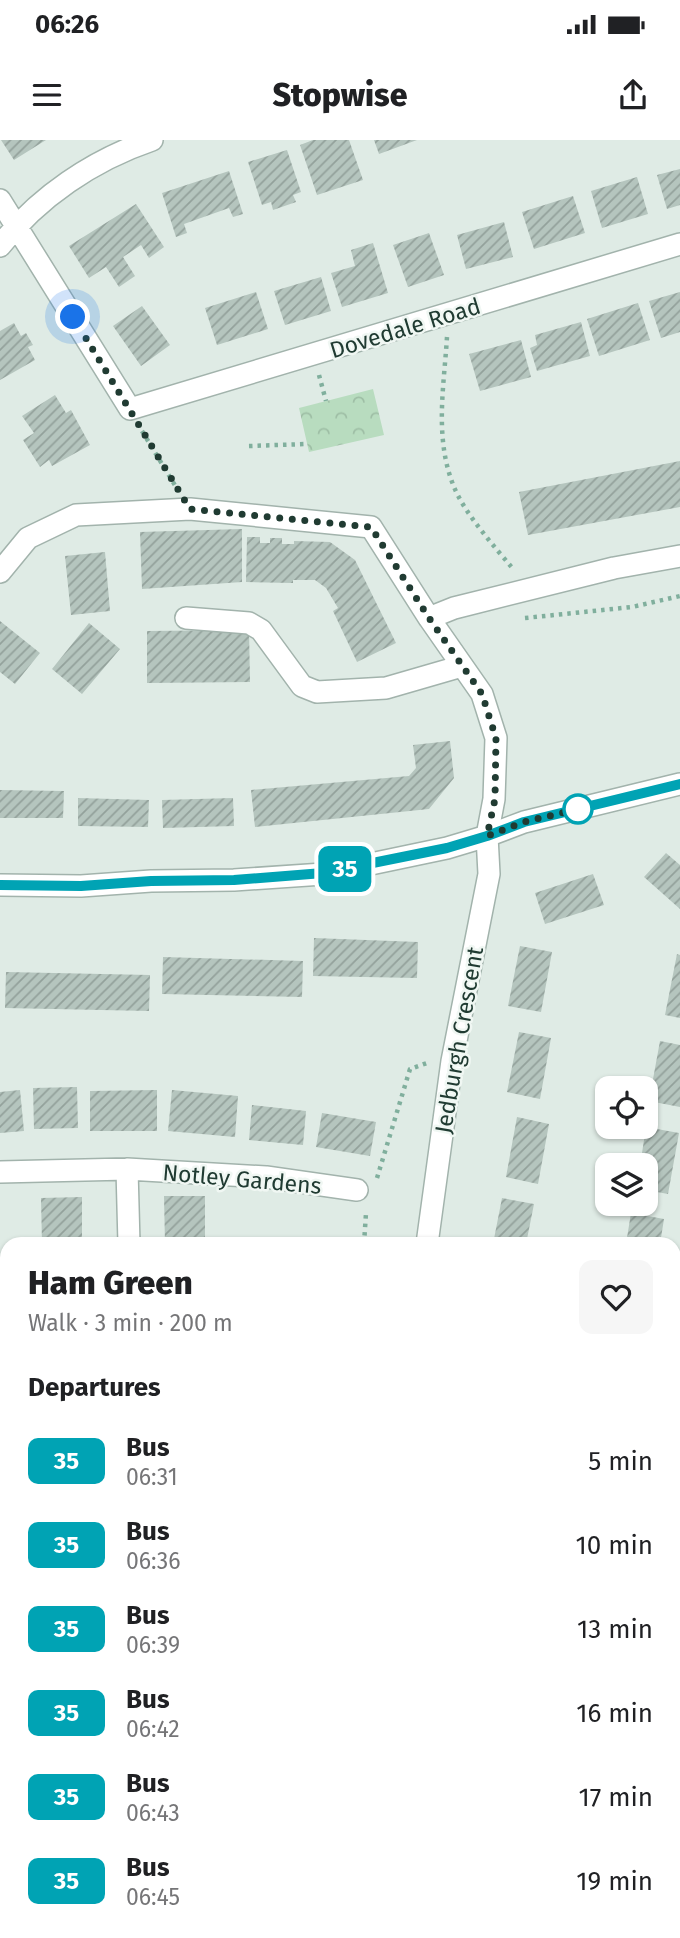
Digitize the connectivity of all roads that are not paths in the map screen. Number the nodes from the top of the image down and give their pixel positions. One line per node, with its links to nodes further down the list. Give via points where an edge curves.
1 (152, 140): 3 (street, via 58,188)
2 (0, 200): 3 (street)
3 (16, 226): 4 (street, Dovedale Road, via 130,409); 5 (street)
4 (680, 244)
5 (0, 246)
6 (680, 556): 9 (street, via 614,568)
7 (0, 572): 9 (street, Jedburgh Crescent, via 27,538 76,515 190,509 371,527)
8 (186, 618): 10 (street, via 249,623 261,631 302,686 317,692 386,688)
9 (429, 618): 10 (street, Jedburgh Crescent)
10 (462, 666): 12 (street, Jedburgh Crescent, via 482,694 496,738 495,799)
11 (680, 784): 12 (street, via 524,822)
12 (487, 836): 13 (street, via 323,873 81,886); 18 (street, Jedburgh Crescent, via 489,874 452,1061)
13 (0, 885)
14 (127, 1169): 15 (street, Notley Gardens); 16 (street, Notley Gardens, via 266,1177); 17 (street)
15 (0, 1172)
16 (367, 1193)
17 (129, 1237)
18 (427, 1237)

